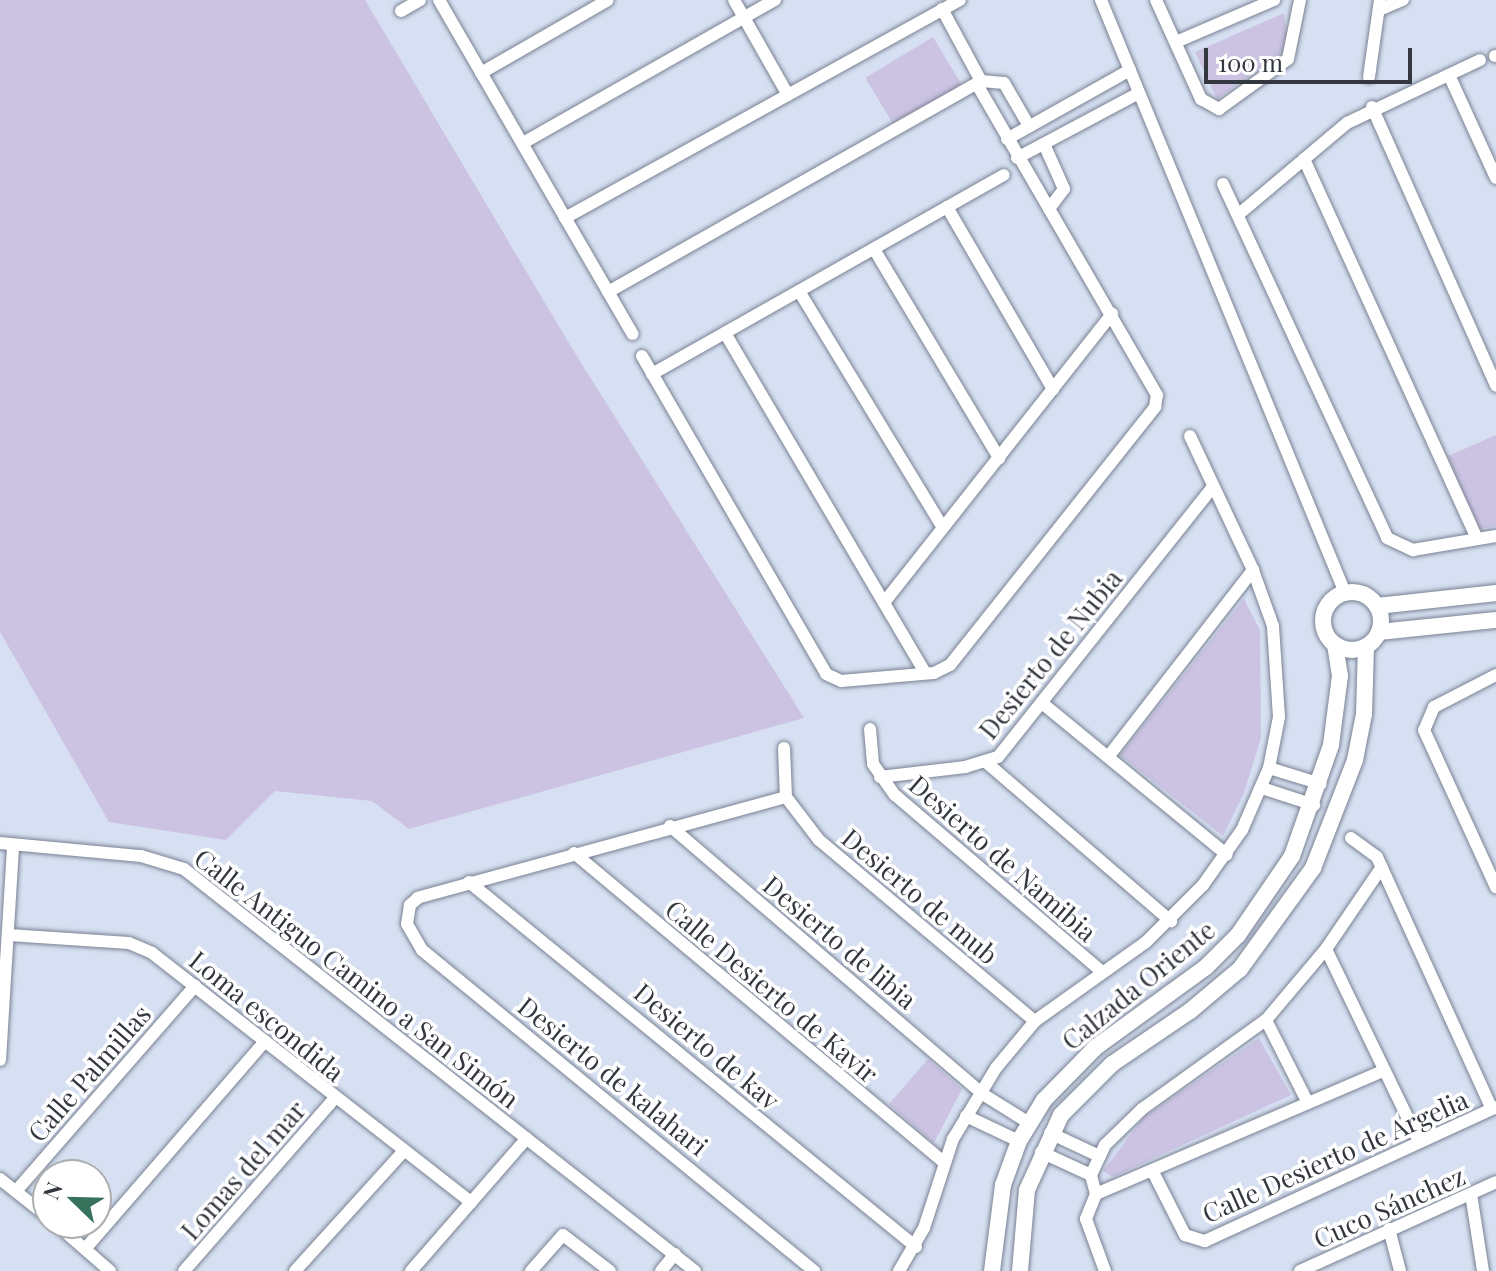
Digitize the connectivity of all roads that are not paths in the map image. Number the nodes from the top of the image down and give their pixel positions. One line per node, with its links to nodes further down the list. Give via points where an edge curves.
1 (420, 0): 14 (street)
2 (439, 0): 19 (street)
3 (608, 0): 19 (street)
4 (734, 0): 15 (street)
5 (775, 0): 15 (street)
6 (960, 0): 13 (street)
7 (1101, 0): 18 (street)
8 (1156, 0): 16 (street)
9 (1274, 0): 16 (street)
10 (1300, 0): 16 (street, via 1288,59 1219,109 1201,99)
11 (1403, 0): 12 (street)
12 (1380, 5): 21 (street)
13 (942, 9): 22 (street); 24 (street)
14 (401, 11)
15 (744, 17): 24 (street); 28 (street)
16 (1176, 42)
17 (1480, 60): 20 (street)
18 (1130, 70): 23 (street); 26 (street)
19 (481, 73): 28 (street)
20 (1449, 75): 25 (street); 33 (street)
21 (1369, 77)
22 (979, 83): 26 (street, via 1004,83); 27 (street); 41 (street)
23 (1137, 94): 29 (street); 56 (street)
24 (788, 95): 38 (street)
25 (1372, 107): 31 (street); 47 (street)
26 (1029, 126): 27 (street)
27 (1007, 139): 30 (street)
28 (523, 143): 38 (street)
29 (1044, 144): 30 (street); 36 (street, via 1064,189)
30 (1017, 158): 36 (street)
31 (1304, 159): 37 (street); 54 (street)
32 (1004, 175): 35 (street)
33 (1496, 178)
34 (1223, 184): 37 (street)
35 (947, 207): 39 (street); 48 (street)
36 (1049, 209): 42 (street)
37 (1239, 214): 54 (street, via 1387,538 1413,550)
38 (565, 218): 41 (street)
39 (874, 249): 40 (street); 50 (street)
40 (799, 291): 43 (street); 52 (street)
41 (608, 292): 44 (street)
42 (1112, 314): 48 (street); 64 (street, via 1157,395 1155,407 950,665)
43 (725, 333): 46 (street); 58 (street)
44 (633, 334)
45 (642, 356): 46 (street)
46 (652, 374): 64 (street, via 826,674 841,681)
47 (1496, 386)
48 (1053, 389): 50 (street)
49 (1190, 436): 51 (street)
50 (999, 458): 52 (street)
51 (1213, 487): 55 (street); 66 (street, Desierto de Nubia)
52 (943, 528): 58 (street)
53 (1496, 536): 54 (street)
54 (1477, 538)
55 (1253, 570): 69 (street); 71 (street, via 1279,659 1279,717)
56 (1345, 593): 59 (street, via 1363,594); 62 (street, via 1325,611 1324,629)
57 (1496, 593): 59 (street)
58 (886, 600): 64 (street)
59 (1377, 606): 61 (street)
60 (1496, 620): 61 (street)
61 (1379, 632): 63 (street)
62 (1335, 644): 63 (street, via 1350,650); 73 (street, Calzada Oriente, via 1337,705)
63 (1366, 647): 84 (street, Calzada Oriente, via 1355,760)
64 (925, 673)
65 (1496, 675): 86 (street, via 1434,707 1424,730)
66 (1042, 703): 69 (street); 70 (street, Desierto de Nubia, via 1008,747)
67 (870, 729): 72 (street, Desierto de Namibia)
68 (784, 748): 75 (street)
69 (1108, 757): 81 (street)
70 (987, 763): 72 (street, Desierto de Nubia); 87 (street)
71 (1269, 768): 73 (street); 74 (street)
72 (880, 777): 90 (street, Desierto de Namibia)
73 (1321, 784): 76 (street, Calzada Oriente)
74 (1262, 788): 76 (street); 81 (street)
75 (786, 797): 77 (street); 93 (street, Desierto de mub, via 819,840)
76 (1314, 805): 82 (street, Calzada Oriente)
77 (670, 826): 80 (street); 97 (street, Desierto de libia)
78 (1351, 838): 83 (street, via 1371,850)
79 (7, 844): 88 (street); 104 (street, Calle Antiguo Camino a San Simón, via 172,862)
80 (574, 853): 85 (street); 110 (street, Calle Desierto de Kavir)
81 (1227, 855): 87 (street)
82 (1292, 856): 84 (street); 102 (street, Calzada Oriente, via 1238,935 1175,993 1067,1073)
83 (1382, 867): 89 (street); 100 (street)
84 (1313, 868): 103 (street, Calzada Oriente, via 1240,969 1083,1089)
85 (469, 882): 122 (street, Desierto de kav); 134 (street, Desierto de kalahari, via 410,905 408,931 422,950)
86 (1496, 887)
87 (1171, 921): 90 (street)
88 (9, 935): 91 (street, Loma escondida, via 129,943 152,953); 95 (street)
89 (1326, 949): 92 (street); 96 (street)
90 (1101, 971): 93 (street)
91 (195, 986): 94 (street, Loma escondida); 115 (street, Calle Palmillas)
92 (1266, 1020): 99 (street); 109 (street, via 1142,1109)
93 (1035, 1021): 97 (street)
94 (265, 1041): 98 (street, Loma escondida); 123 (street)
95 (0, 1060)
96 (1385, 1070): 99 (street); 106 (street)
97 (981, 1093): 101 (street); 102 (street, Desierto de libia)
98 (335, 1098): 107 (street, Loma escondida); 127 (street, Lomas del mar)
99 (1308, 1103): 111 (street)
100 (1494, 1108): 106 (street, Calle Desierto de Argelia)
101 (966, 1116): 105 (street); 110 (street)
102 (1029, 1123): 103 (street); 105 (street, Calzada Oriente)
103 (1050, 1133): 108 (street, Calzada Oriente); 109 (street)
104 (527, 1138): 118 (street); 124 (street, Calle Antiguo Camino a San Simón)
105 (1019, 1141): 108 (street); 136 (street, Calzada Oriente, via 996,1215)
106 (1419, 1141): 111 (street, Calle Desierto de Argelia, via 1205,1241 1191,1239 1180,1229)
107 (404, 1151): 118 (street, Loma escondida); 128 (street)
108 (1041, 1152): 112 (street); 137 (street, Calzada Oriente, via 1022,1218)
109 (1097, 1155): 112 (street)
110 (943, 1162): 122 (street)
111 (1153, 1172): 116 (street)
112 (1091, 1175): 116 (street)
113 (0, 1179): 115 (street)
114 (1496, 1182): 117 (street, Cuco Sánchez)
115 (17, 1190): 119 (street)
116 (1096, 1194): 138 (street, via 1086,1219)
117 (1471, 1194): 120 (street, Cuco Sánchez); 141 (street)
118 (471, 1202): 129 (street)
119 (32, 1203)
120 (1389, 1229): 125 (street, Cuco Sánchez); 140 (street)
121 (73, 1239): 123 (street)
122 (916, 1247): 135 (street)
123 (85, 1249): 126 (street)
124 (675, 1254): 132 (street); 133 (street, Calle Antiguo Camino a San Simón)
125 (1317, 1267): 139 (street, Cuco Sánchez)
126 (110, 1271)
127 (184, 1271)
128 (295, 1271)
129 (411, 1271)
130 (531, 1271): 131 (street, via 563,1235)
131 (610, 1271)
132 (661, 1271)
133 (695, 1271)
134 (814, 1271)
135 (899, 1271)
136 (992, 1271)
137 (1020, 1271)
138 (1105, 1271)
139 (1300, 1271)
140 (1400, 1271)
141 (1483, 1271)

